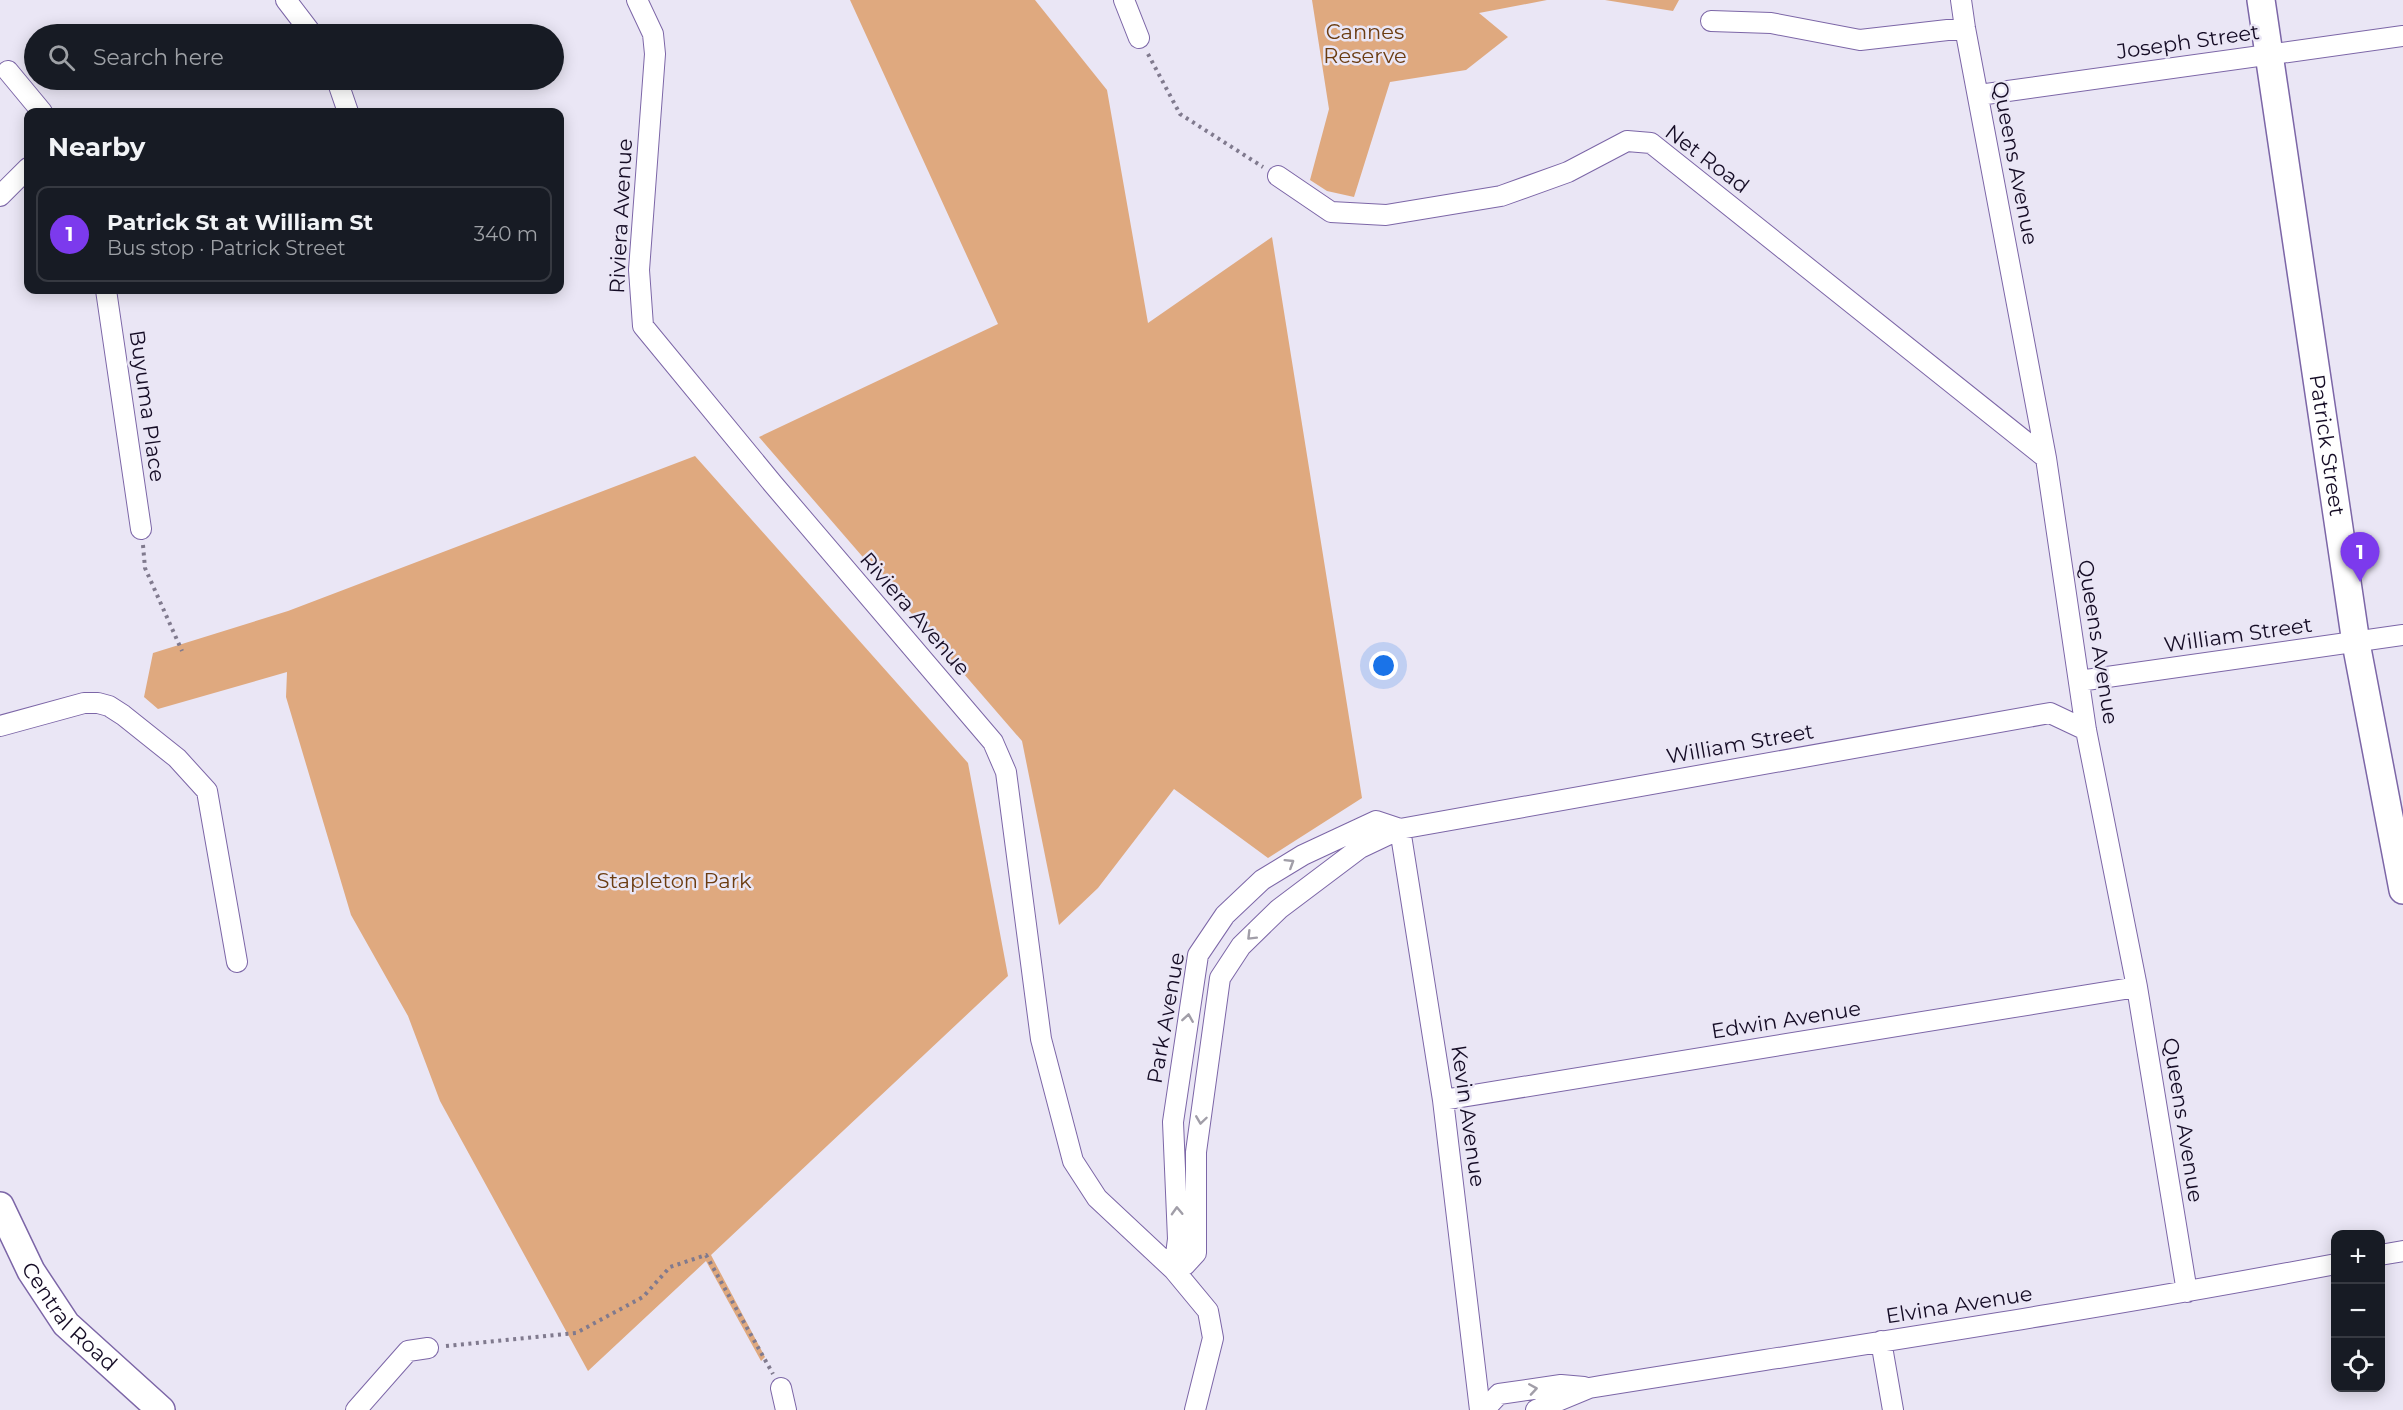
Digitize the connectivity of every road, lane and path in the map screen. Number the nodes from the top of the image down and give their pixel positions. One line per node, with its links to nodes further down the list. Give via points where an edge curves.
1 (286, 0): 7 (street)
2 (637, 0): 38 (street, Riviera Avenue, via 653,34 655,54 639,270 643,326 772,484 993,742 1006,772 1041,1039 1073,1161 1097,1198)
3 (1124, 0): 10 (street)
4 (1962, 0): 8 (street, Queens Avenue)
5 (2261, 0): 11 (street, Patrick Street)
6 (1711, 21): 8 (street, via 1771,23 1860,40)
7 (304, 24)
8 (1965, 28): 14 (street, Queens Avenue)
9 (2403, 36): 11 (street, Joseph Street)
10 (1139, 38): 18 (path, via 1180,114)
11 (2271, 56): 14 (street, Joseph Street); 24 (street, Patrick Street)
12 (8, 71): 15 (street)
13 (340, 90): 16 (street)
14 (1978, 95): 21 (street, Queens Avenue)
15 (39, 108)
16 (347, 108)
17 (24, 172): 19 (street)
18 (1278, 176): 21 (street, Net Road, via 1331,212 1386,214 1501,196 1568,172 1627,141 1651,143)
19 (0, 196)
20 (107, 294): 22 (street, Buyuma Place)
21 (2046, 458): 26 (street, Queens Avenue)
22 (141, 529): 25 (path, via 145,568)
23 (2403, 634): 24 (street, William Street)
24 (2356, 643): 26 (street, William Street); 30 (street, Patrick Street)
25 (182, 651)
26 (2079, 681): 28 (street, Queens Avenue)
27 (0, 726): 31 (street, via 84,703 98,703 123,715 177,758 207,791)
28 (2086, 730): 29 (street, William Street, via 2050,713); 32 (street, Queens Avenue)
29 (1400, 829): 33 (street, Kevin Avenue); 38 (street, one-way to 38, via 1360,848 1279,909 1241,946 1220,978 1196,1152 1196,1253); 38 (street, Park Avenue, one-way to 29, via 1178,1239 1173,1122 1198,955 1225,915 1262,880 1303,855 1376,821)
30 (2403, 890)
31 (237, 962)
32 (2137, 987): 33 (street, Edwin Avenue); 39 (street, Queens Avenue)
33 (1443, 1100): 48 (street, Kevin Avenue)
34 (0, 1206): 44 (street, Central Road, via 32,1271 66,1324)
35 (2403, 1251): 36 (street)
36 (2385, 1254)
37 (2331, 1265): 39 (street, Elvina Avenue)
38 (1174, 1270): 47 (street, via 1208,1311 1213,1338)
39 (2187, 1292): 40 (street, Elvina Avenue)
40 (1881, 1341): 43 (street, Elvina Avenue); 50 (street)
41 (428, 1348): 42 (path, via 576,1333 643,1297 670,1267 706,1255); 45 (street, via 408,1351)
42 (781, 1388): 46 (street)
43 (1589, 1388): 48 (street, Elvina Avenue, one-way to 43, via 1499,1394 1561,1385); 49 (street, Elvina Avenue)
44 (161, 1410)
45 (356, 1410)
46 (786, 1410)
47 (1195, 1410)
48 (1482, 1410)
49 (1536, 1410)
50 (1893, 1410)

